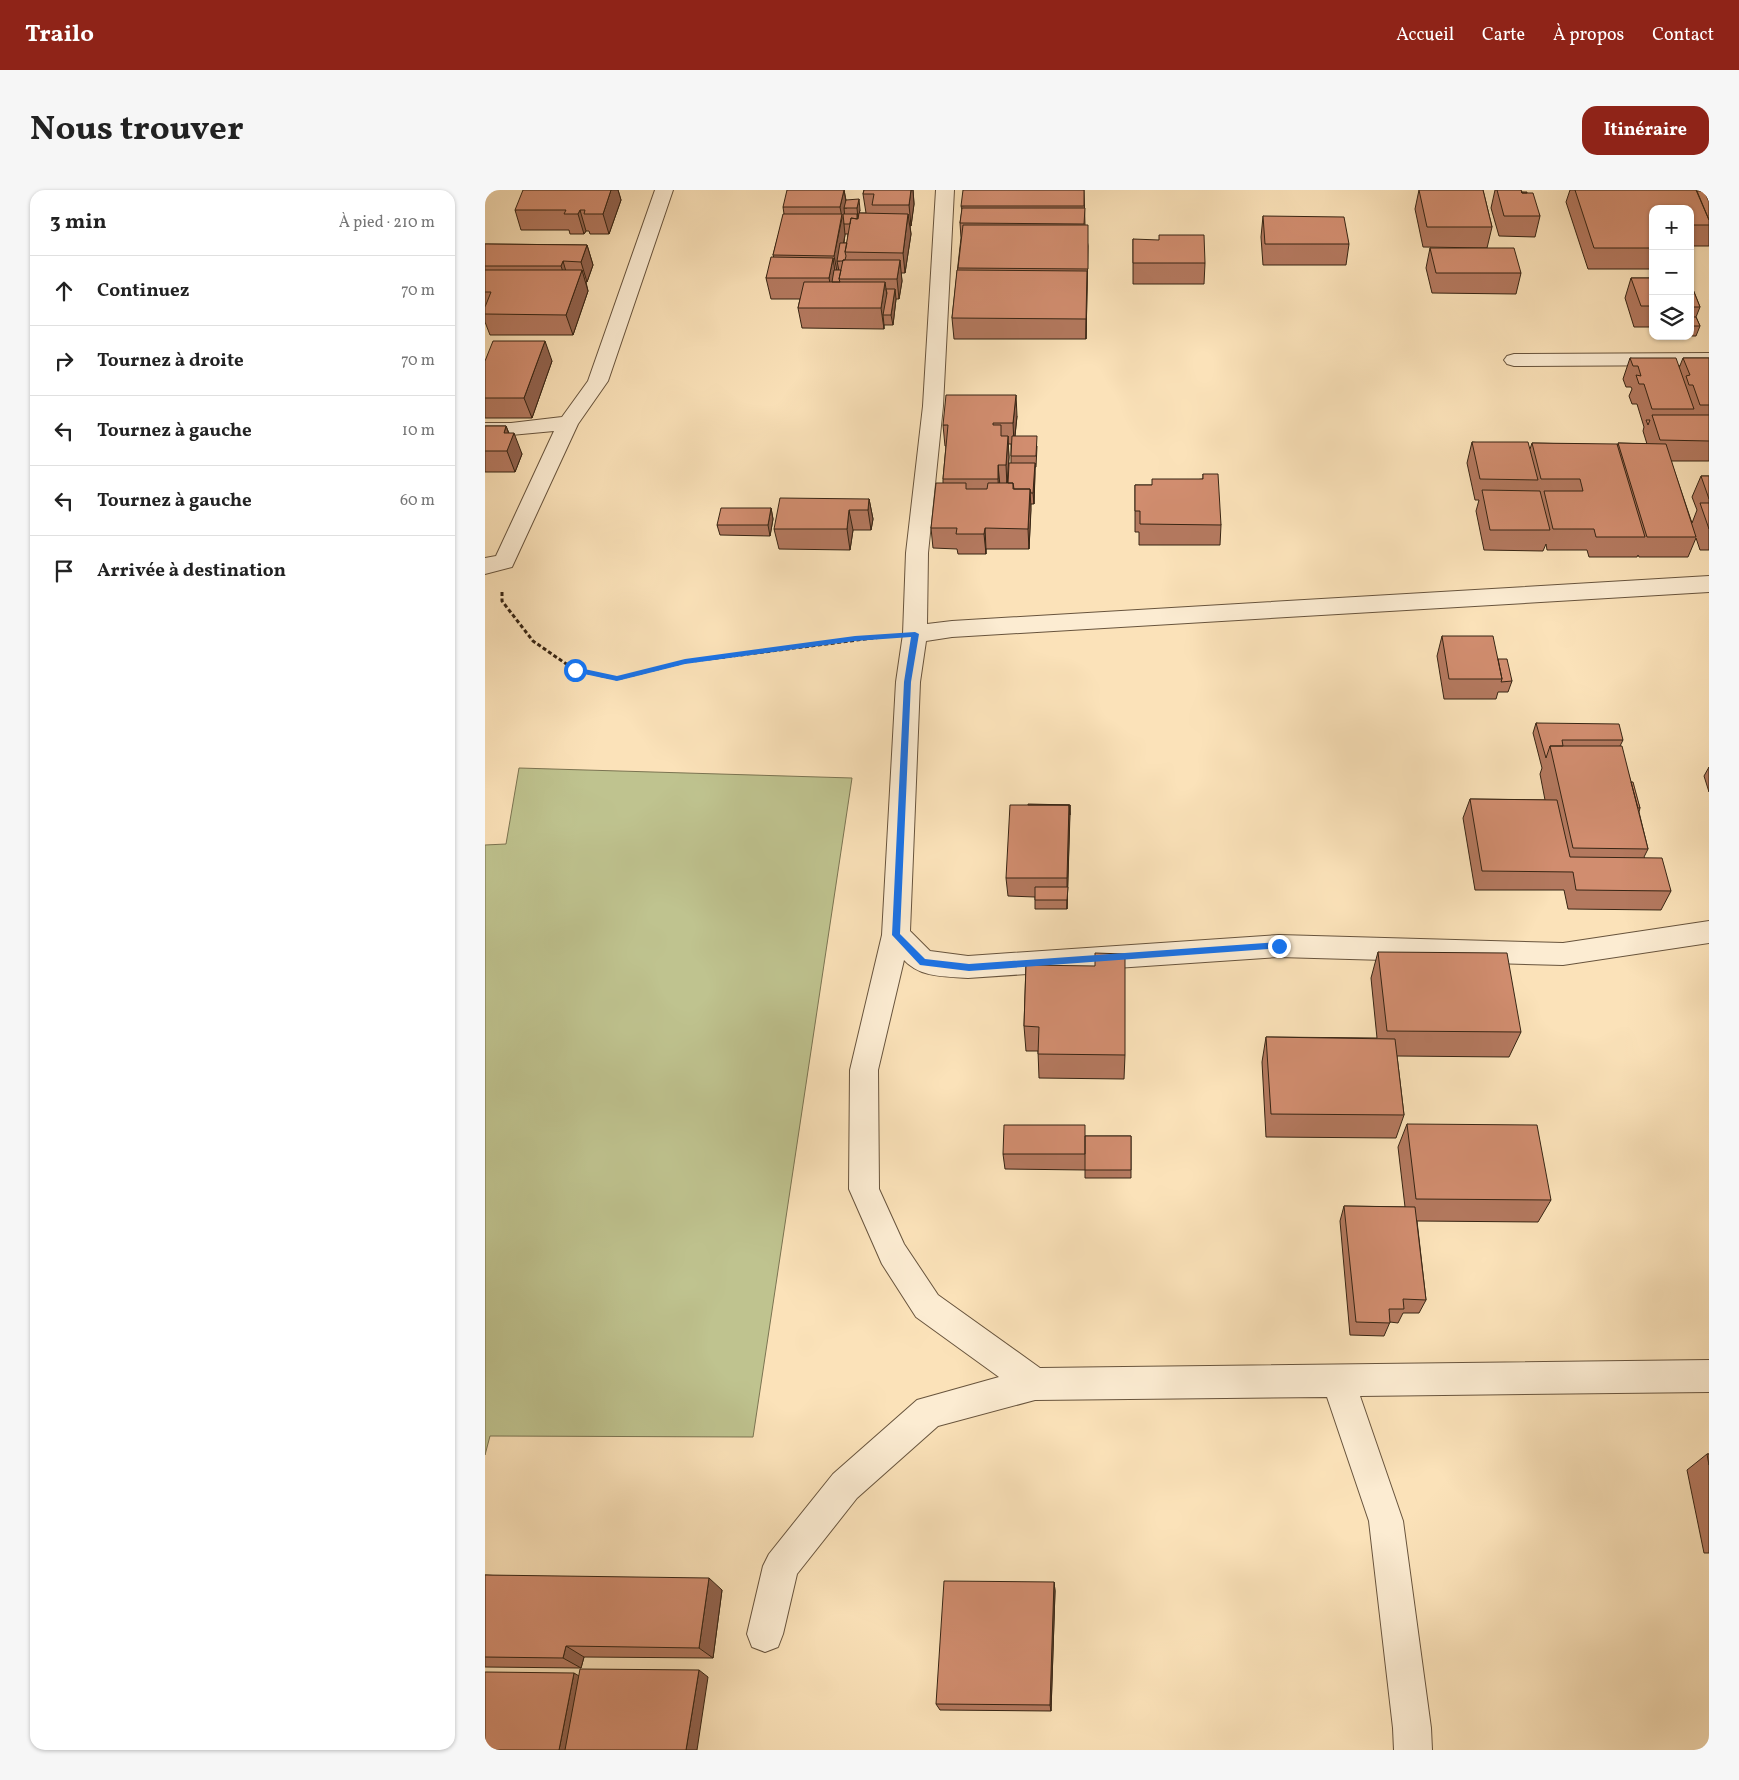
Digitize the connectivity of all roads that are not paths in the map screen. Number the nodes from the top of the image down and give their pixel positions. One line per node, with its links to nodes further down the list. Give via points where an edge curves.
1 (664, 190): 5 (street, via 598,381)
2 (945, 190): 9 (street, via 933,406 917,553)
3 (1709, 359): 4 (street)
4 (1513, 360)
5 (568, 422): 6 (street); 7 (street)
6 (485, 429)
7 (495, 564)
8 (1709, 584): 9 (street, via 952,629)
9 (915, 634): 11 (street, via 908,682)
10 (1709, 932): 11 (street, via 1563,954 1279,946 969,967 923,962)
11 (896, 935): 14 (street, via 863,1070 864,1189 893,1254 927,1306)
12 (1709, 1376): 13 (street)
13 (1338, 1380): 14 (street); 16 (street, via 1386,1522)
14 (1035, 1384): 15 (street, via 929,1412 845,1486 781,1566)
15 (765, 1634)
16 (1413, 1750)

